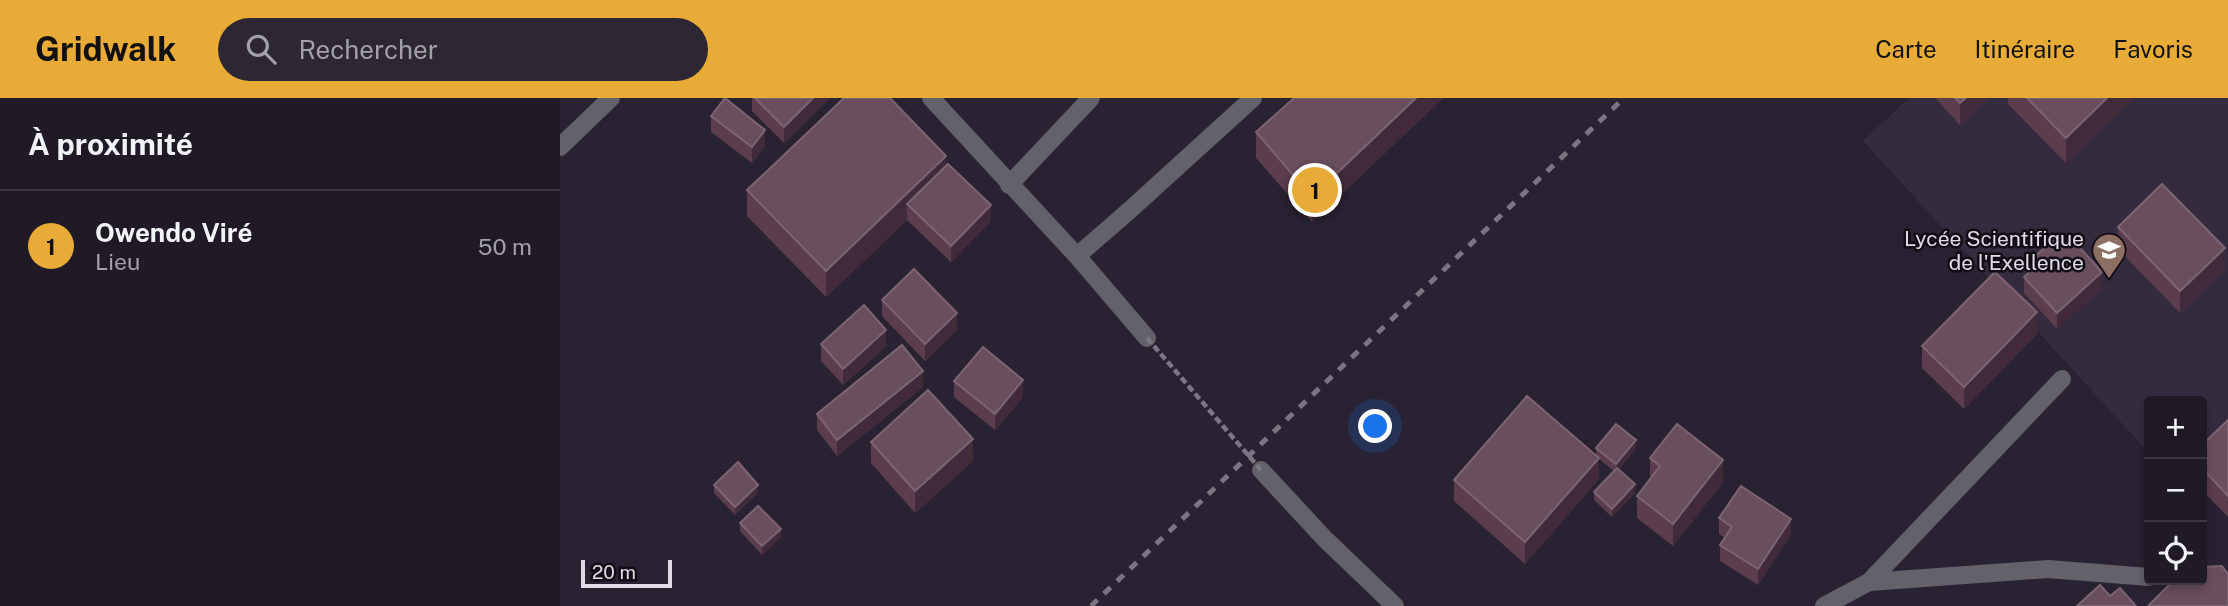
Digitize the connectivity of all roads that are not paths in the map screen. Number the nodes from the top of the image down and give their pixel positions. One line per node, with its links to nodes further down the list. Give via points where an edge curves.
1 (611, 98): 5 (street)
2 (931, 98): 6 (street)
3 (1091, 98): 6 (street)
4 (1253, 98): 7 (street)
5 (560, 148)
6 (1009, 185): 7 (street)
7 (1077, 256): 8 (street)
8 (1147, 338)
9 (2062, 379): 12 (street)
10 (1261, 470): 14 (street)
11 (2144, 577): 12 (street, via 2048,569)
12 (1869, 582): 13 (street)
13 (1855, 599): 15 (street)
14 (1395, 606)
15 (1825, 606)

